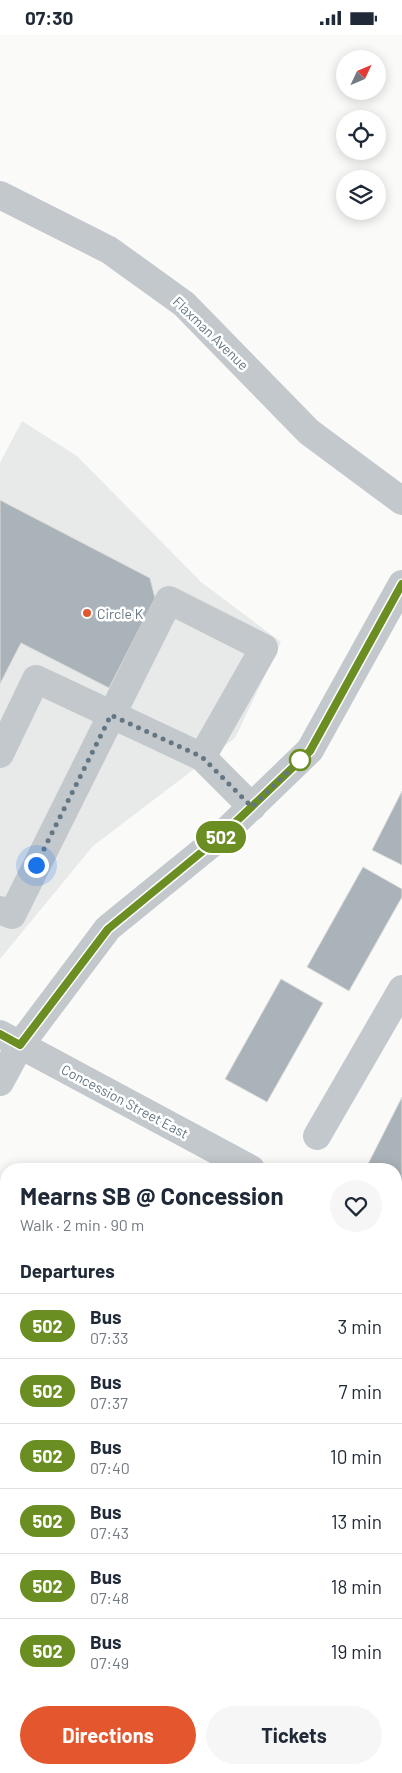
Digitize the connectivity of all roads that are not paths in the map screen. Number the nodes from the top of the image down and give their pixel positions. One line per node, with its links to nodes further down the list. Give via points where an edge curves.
1 (0, 195): 2 (street, Flaxman Avenue, via 109,251 184,303 309,432)
2 (402, 501)
3 (402, 584): 7 (street, via 310,751)
4 (111, 715): 5 (street, via 36,679); 6 (street); 6 (street, via 169,600 264,648); 8 (street, via 12,915)
5 (0, 754)
6 (202, 757): 7 (street)
7 (252, 807): 10 (street, via 108,929)
8 (0, 910)
9 (402, 989): 12 (street)
10 (10, 1039): 11 (street); 13 (street, Concession Street East)
11 (0, 1082)
12 (317, 1136)
13 (240, 1163)

